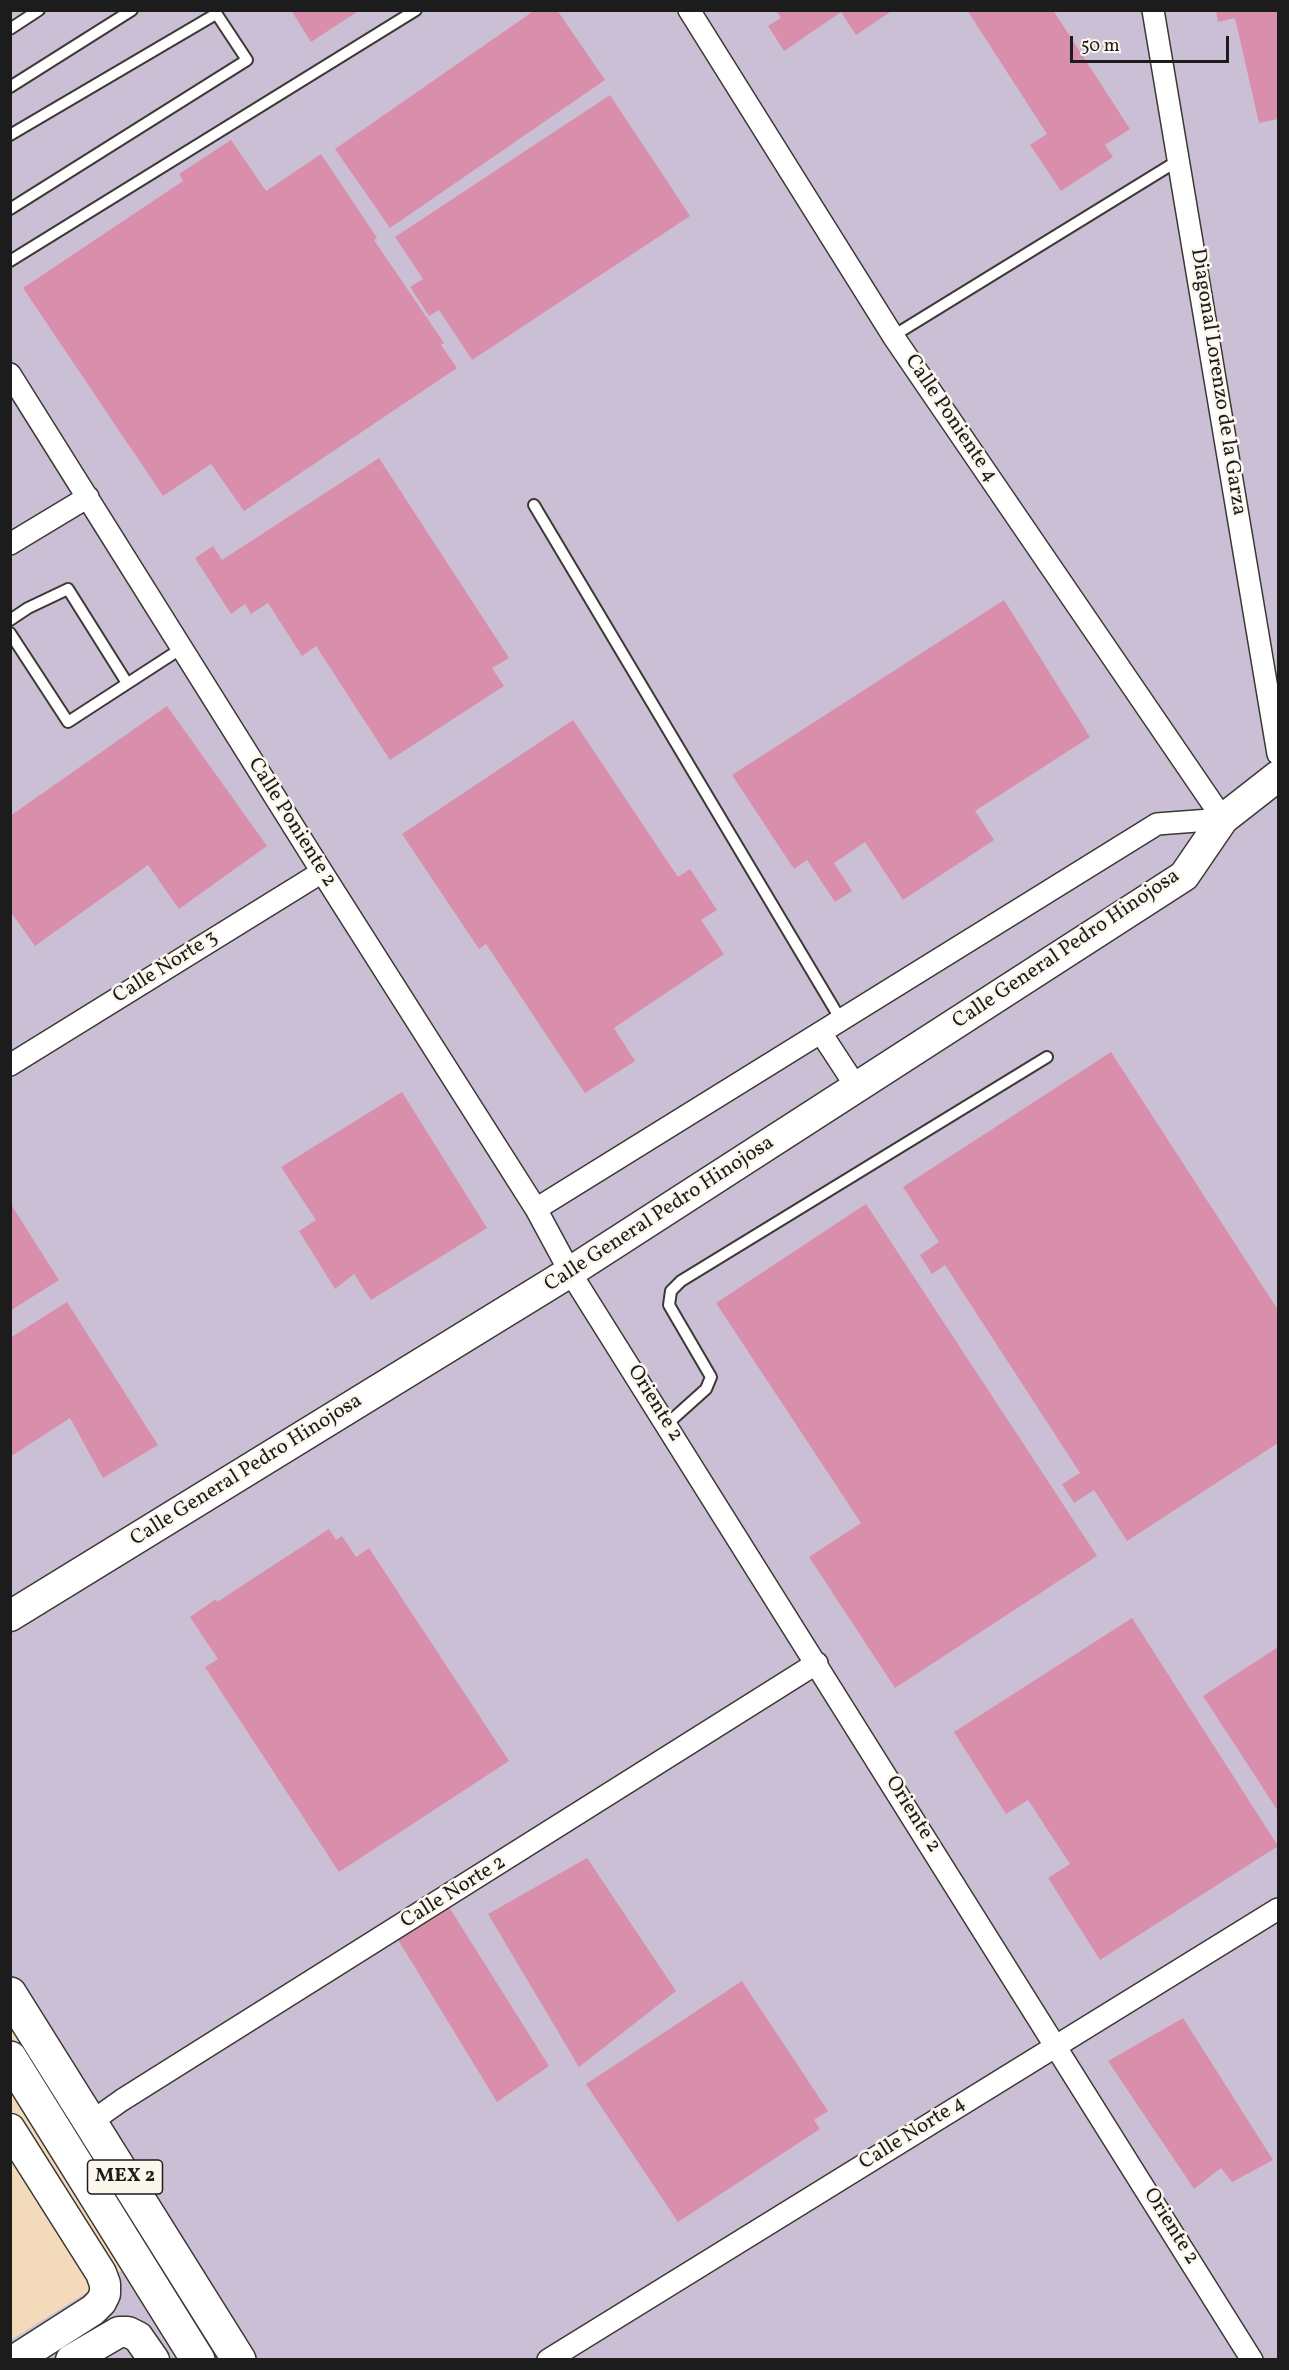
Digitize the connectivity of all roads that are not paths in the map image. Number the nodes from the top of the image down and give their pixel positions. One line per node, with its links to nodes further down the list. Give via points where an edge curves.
1 (39, 10): 7 (lane)
2 (132, 10): 8 (lane)
3 (416, 10): 12 (lane)
4 (689, 10): 13 (street, Calle Poniente 4)
5 (1153, 10): 10 (street, Diagonal Lorenzo de la Garza)
6 (215, 12): 9 (lane); 11 (lane, via 247,60)
7 (10, 29)
8 (10, 87)
9 (10, 135)
10 (1179, 160): 13 (lane); 22 (street, Diagonal Lorenzo de la Garza)
11 (10, 209)
12 (10, 261)
13 (893, 336): 24 (street, Calle Poniente 4)
14 (10, 374): 15 (street, Calle Poniente 2)
15 (88, 497): 17 (street); 20 (street, Calle Poniente 2)
16 (534, 505): 26 (lane)
17 (10, 544)
18 (10, 620): 21 (lane, via 68,589)
19 (10, 633): 21 (lane, via 68,722)
20 (182, 648): 21 (lane); 25 (street, Calle Poniente 2)
21 (127, 683)
22 (1278, 754)
23 (1278, 776): 24 (street, Calle General Pedro Hinojosa)
24 (1223, 819): 26 (street, via 1157,824); 30 (street, Calle General Pedro Hinojosa, via 1184,876)
25 (322, 872): 29 (street, Calle Norte 3); 31 (street, Calle Poniente 2)
26 (841, 1020): 27 (street)
27 (821, 1033): 30 (street); 31 (street)
28 (1047, 1057): 33 (lane, via 681,1281 671,1291 669,1305 711,1377 706,1389)
29 (10, 1065)
30 (857, 1088): 32 (street, Calle General Pedro Hinojosa)
31 (537, 1209): 32 (street, Calle Poniente 2)
32 (570, 1272): 33 (street, Oriente 2); 34 (street, Calle General Pedro Hinojosa)
33 (667, 1424): 35 (street, Oriente 2)
34 (10, 1616)
35 (817, 1663): 38 (street, Oriente 2); 40 (street, Calle Norte 2)
36 (1278, 1909): 38 (street, Calle Norte 4)
37 (10, 1994): 40 (main road, MEX 2)
38 (1057, 2045): 49 (street, Calle Norte 4); 50 (street, Oriente 2)
39 (10, 2058): 47 (main road, MEX 2)
40 (91, 2122): 48 (main road, MEX 2)
41 (10, 2129): 42 (street, via 101,2273 105,2294 101,2302)
42 (79, 2318): 43 (street); 44 (street)
43 (96, 2344): 45 (street); 46 (street, via 119,2332 128,2332 138,2337)
44 (15, 2360)
45 (71, 2360)
46 (154, 2360)
47 (198, 2360)
48 (239, 2360)
49 (548, 2360)
50 (1252, 2360)

